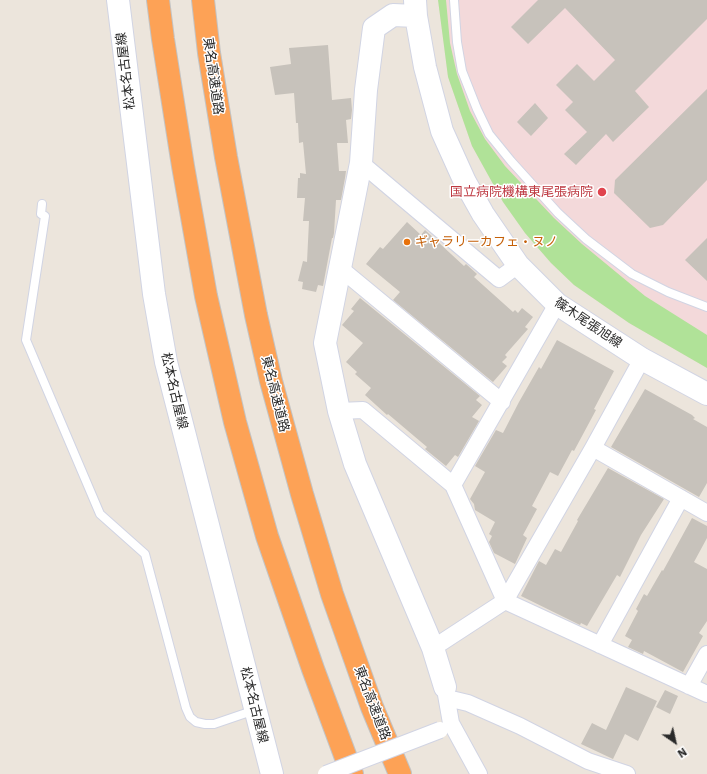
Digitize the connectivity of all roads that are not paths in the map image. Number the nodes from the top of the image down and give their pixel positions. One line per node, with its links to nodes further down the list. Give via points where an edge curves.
1 (118, 0): 27 (main road, 松本名古屋線, via 152,280 166,362)
2 (158, 0): 31 (highway, via 162,39 204,288 235,422 267,536)
3 (203, 0): 32 (highway, 東名高速道路, via 226,158 271,380 332,594 372,707)
4 (454, 0): 11 (lane, via 462,71 489,134 510,161 586,239 632,274)
5 (415, 8): 6 (main road, via 393,15 374,28 366,90); 8 (main road, 篠木尾張旭線, via 425,67 442,131 483,214)
6 (361, 163): 8 (street, via 499,279); 9 (main road)
7 (42, 204): 27 (lane, via 41,214 46,216 26,340 100,514 145,554 190,717 196,722 214,724)
8 (518, 264): 10 (main road, 篠木尾張旭線)
9 (341, 269): 14 (street); 15 (main road, via 325,343)
10 (557, 304): 12 (main road, 篠木尾張旭線); 14 (street)
11 (707, 307)
12 (642, 358): 13 (main road, 篠木尾張旭線); 16 (street)
13 (707, 394)
14 (502, 402): 17 (street)
15 (339, 411): 17 (street, via 363,410); 22 (main road, via 354,464)
16 (593, 448): 18 (street); 20 (street)
17 (453, 485): 20 (street)
18 (681, 498): 19 (street); 21 (street)
19 (707, 513)
20 (505, 601): 21 (street); 22 (street)
21 (600, 645): 24 (street)
22 (433, 648): 25 (main road)
23 (707, 654): 24 (street)
24 (689, 686): 26 (street)
25 (446, 693): 28 (street); 34 (street, via 520,726 588,761)
26 (707, 694)
27 (255, 710): 29 (main road, 松本名古屋線)
28 (445, 727): 30 (street, bridge); 33 (street)
29 (272, 774)
30 (326, 774)
31 (352, 774)
32 (400, 774)
33 (479, 774)
34 (627, 774)

